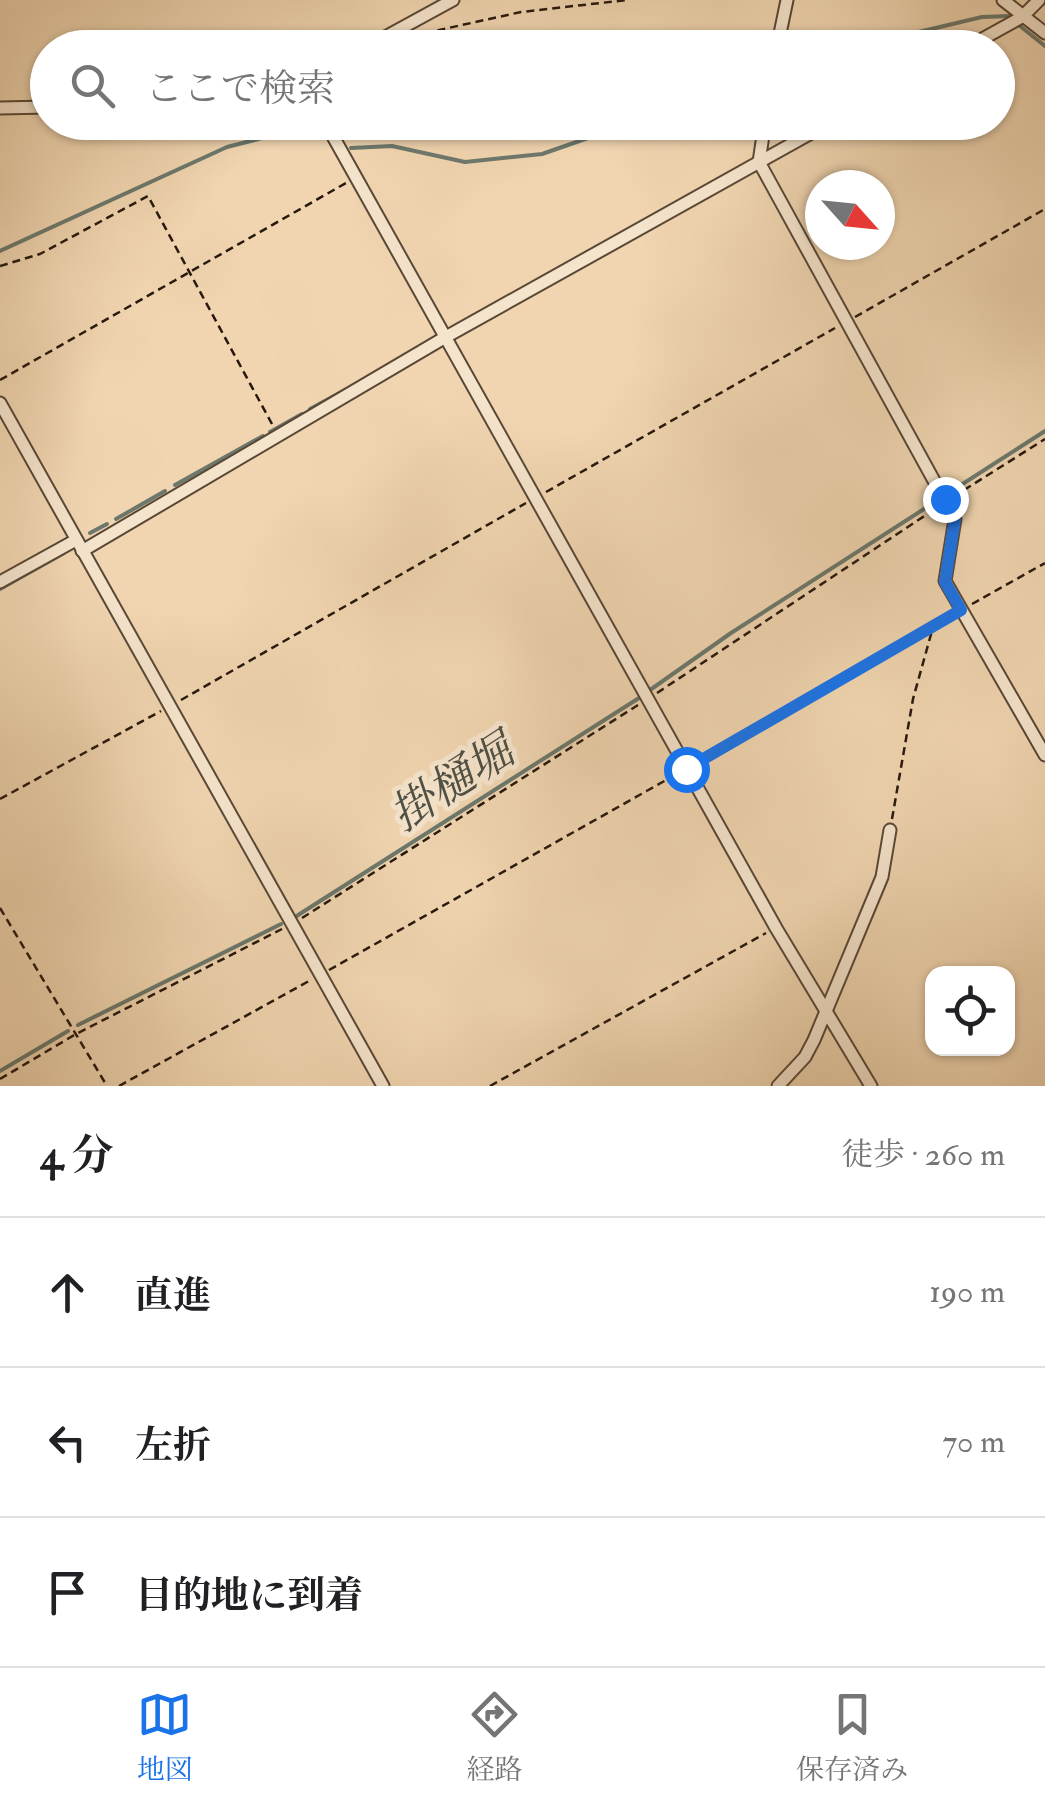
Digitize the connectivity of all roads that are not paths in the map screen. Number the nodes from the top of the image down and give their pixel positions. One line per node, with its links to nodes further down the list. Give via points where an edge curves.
1 (453, 0): 6 (street)
2 (786, 0): 7 (street)
3 (1003, 0): 5 (street)
4 (1039, 0): 5 (street)
5 (1022, 17): 8 (street); 9 (street)
6 (396, 30)
7 (781, 30)
8 (999, 30)
9 (1045, 34)
10 (30, 107): 11 (street)
11 (0, 108)
12 (335, 140): 16 (street)
13 (762, 140): 15 (street)
14 (798, 140): 15 (street)
15 (758, 162): 16 (street); 20 (street, via 945,498 955,519 945,582)
16 (444, 338): 18 (street); 22 (street)
17 (0, 403): 18 (street)
18 (79, 545): 19 (street); 23 (street)
19 (0, 582)
20 (1045, 755)
21 (890, 830): 22 (street, via 882,876)
22 (826, 1008): 24 (street, via 804,1057); 25 (street)
23 (383, 1086)
24 (778, 1086)
25 (870, 1086)

